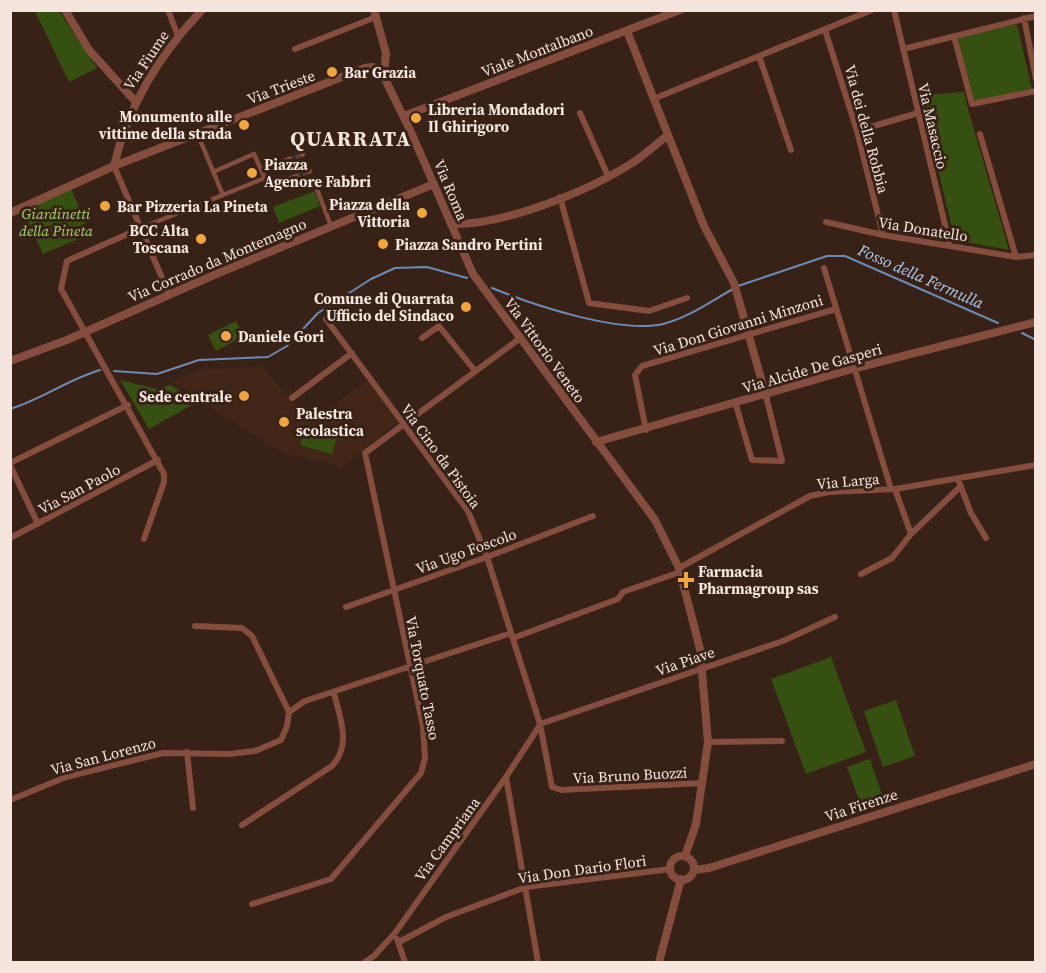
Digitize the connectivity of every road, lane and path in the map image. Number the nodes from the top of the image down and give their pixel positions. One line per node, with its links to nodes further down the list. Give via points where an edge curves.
1 (65, 10): 22 (street, via 89,50)
2 (168, 10): 13 (street)
3 (202, 10): 13 (street, Via Fiume)
4 (872, 10): 8 (street)
5 (894, 10): 16 (street, Via Masaccio)
6 (677, 11): 12 (street, Viale Montalbano)
7 (375, 14): 15 (street); 18 (street, via 386,53)
8 (855, 14): 11 (street)
9 (1035, 16): 10 (street)
10 (1024, 18): 14 (street); 19 (street)
11 (825, 30): 17 (street); 26 (street, Via dei della Robbia)
12 (627, 31): 21 (street); 25 (street, Viale Montalbano)
13 (178, 36): 22 (street, Via Fiume)
14 (954, 36): 16 (street); 20 (street, via 972,104)
15 (295, 49)
16 (903, 49): 24 (street, Via Masaccio)
17 (759, 56): 21 (street); 30 (street)
18 (384, 74): 25 (street); 28 (street, Via Trieste, via 376,67 366,68)
19 (1035, 79)
20 (1035, 91)
21 (653, 99): 29 (street)
22 (135, 101): 32 (street, Via Fiume)
23 (580, 113): 35 (street)
24 (918, 113): 26 (street); 48 (street, Via Masaccio)
25 (404, 116): 39 (street, Via Roma)
26 (857, 131): 47 (street, Via dei della Robbia)
27 (980, 134): 50 (street)
28 (198, 135): 32 (street, Via Trieste); 34 (street)
29 (668, 135): 35 (street); 59 (street, via 740,302)
30 (791, 150)
31 (290, 159): 33 (street)
32 (114, 166): 42 (street, Via Trieste); 46 (street)
33 (262, 170): 34 (street, via 255,154); 37 (street)
34 (213, 171): 40 (street)
35 (608, 176): 41 (street)
36 (296, 177): 37 (street, via 269,188)
37 (265, 178): 40 (street)
38 (314, 181): 45 (street)
39 (434, 184): 44 (street, Via Roma); 45 (street, Via Corrado da Montemagno)
40 (223, 195): 46 (street)
41 (561, 197): 44 (street, via 493,220); 54 (street, via 589,303 649,310)
42 (10, 213)
43 (826, 222): 47 (street, Via Donatello)
44 (451, 224): 52 (street, Via Roma)
45 (331, 227): 53 (street, Via Corrado da Montemagno)
46 (141, 228): 53 (street); 58 (street, via 66,261 61,289)
47 (883, 235): 48 (street, Via Donatello)
48 (950, 246): 50 (street, Via Donatello)
49 (1035, 255): 50 (street, Via Donatello)
50 (1016, 257)
51 (824, 268): 55 (street)
52 (473, 274): 61 (street, Via Vittorio Veneto)
53 (169, 294): 58 (street, Via Corrado da Montemagno)
54 (687, 298)
55 (836, 309): 59 (street, Via Don Giovanni Minzoni); 64 (street)
56 (326, 319): 62 (street, Via Cino da Pistoia)
57 (1035, 322): 64 (street, Via Alcide De Gasperi)
58 (83, 331): 63 (street, Via Corrado da Montemagno); 68 (street)
59 (749, 336): 66 (street); 71 (street, Via Don Giovanni Minzoni, via 637,370)
60 (423, 338): 65 (street, via 439,326)
61 (519, 339): 65 (street); 72 (street, Via Vittorio Veneto)
62 (352, 353): 67 (street); 70 (street, Via Cino da Pistoia)
63 (10, 361)
64 (856, 369): 66 (street, Via Alcide De Gasperi); 78 (street)
65 (475, 371): 70 (street)
66 (766, 396): 69 (street, Via Alcide De Gasperi); 69 (street, via 783,461 752,460)
67 (292, 398)
68 (128, 405): 73 (street); 74 (street)
69 (736, 405): 71 (street, Via Alcide De Gasperi)
70 (403, 424): 85 (street, Via Cino da Pistoia, via 468,511); 88 (street, Via Torquato Tasso, via 365,453)
71 (646, 430): 72 (street, Via Alcide De Gasperi)
72 (596, 442): 86 (street, Via Vittorio Veneto, via 655,520)
73 (158, 460): 80 (street, Via San Paolo); 84 (street, via 164,483)
74 (10, 464): 80 (street)
75 (1035, 465): 76 (street, Via Larga)
76 (958, 478): 77 (street); 78 (street, Via Larga)
77 (961, 486): 81 (street); 83 (street)
78 (893, 489): 81 (street); 86 (street, Via Larga, via 810,496)
79 (593, 516): 85 (street, Via Ugo Foscolo)
80 (38, 524): 82 (street, Via San Paolo)
81 (911, 534): 87 (street, via 892,558)
82 (10, 538)
83 (986, 538)
84 (144, 539)
85 (487, 557): 88 (street, Via Ugo Foscolo); 92 (street, Via Cino da Pistoia)
86 (680, 570): 92 (street, Via Larga, via 623,592 618,599); 94 (street, Via Vittorio Veneto)
87 (861, 574)
88 (394, 591): 89 (street, Via Ugo Foscolo); 93 (street, Via Torquato Tasso)
89 (346, 607)
90 (835, 617): 94 (street, Via Piave, via 783,641)
91 (195, 626): 96 (street, via 231,626 248,631)
92 (512, 636): 93 (street, Via Larga); 97 (street, Via Cino da Pistoia)
93 (410, 666): 95 (street, Via Larga); 112 (street, Via Torquato Tasso, via 426,740 421,773 331,879)
94 (703, 668): 97 (street, Via Piave); 98 (street, Via Vittorio Veneto)
95 (334, 693): 96 (street, Via Larga, via 305,701); 106 (street, via 345,740 339,758)
96 (289, 712): 100 (street, Via San Lorenzo, via 281,740 269,748 230,754)
97 (540, 724): 102 (street, Via Campriana); 103 (street, Via Bruno Buozzi, via 555,790)
98 (708, 741): 99 (street); 103 (street, Via Vittorio Veneto)
99 (782, 741)
100 (188, 752): 104 (street, Via San Lorenzo, via 163,753 66,777); 105 (street)
101 (1035, 764): 109 (street, Via Firenze)
102 (506, 777): 111 (street); 113 (street, Via Campriana)
103 (703, 783): 107 (street, Via Vittorio Veneto, via 696,824)
104 (10, 800)
105 (193, 808)
106 (242, 825)
107 (685, 856): 108 (street, via 675,858); 109 (street, via 691,859)
108 (671, 869): 110 (street); 111 (street, Via Don Dario Flori)
109 (694, 870): 110 (street, via 688,878)
110 (681, 879): 118 (street)
111 (526, 887): 114 (street, Via Don Dario Flori, via 464,909); 117 (street)
112 (252, 903)
113 (395, 933): 114 (street); 115 (street, Via Campriana)
114 (399, 942): 116 (street)
115 (365, 963)
116 (405, 963)
117 (538, 963)
118 (659, 963)

